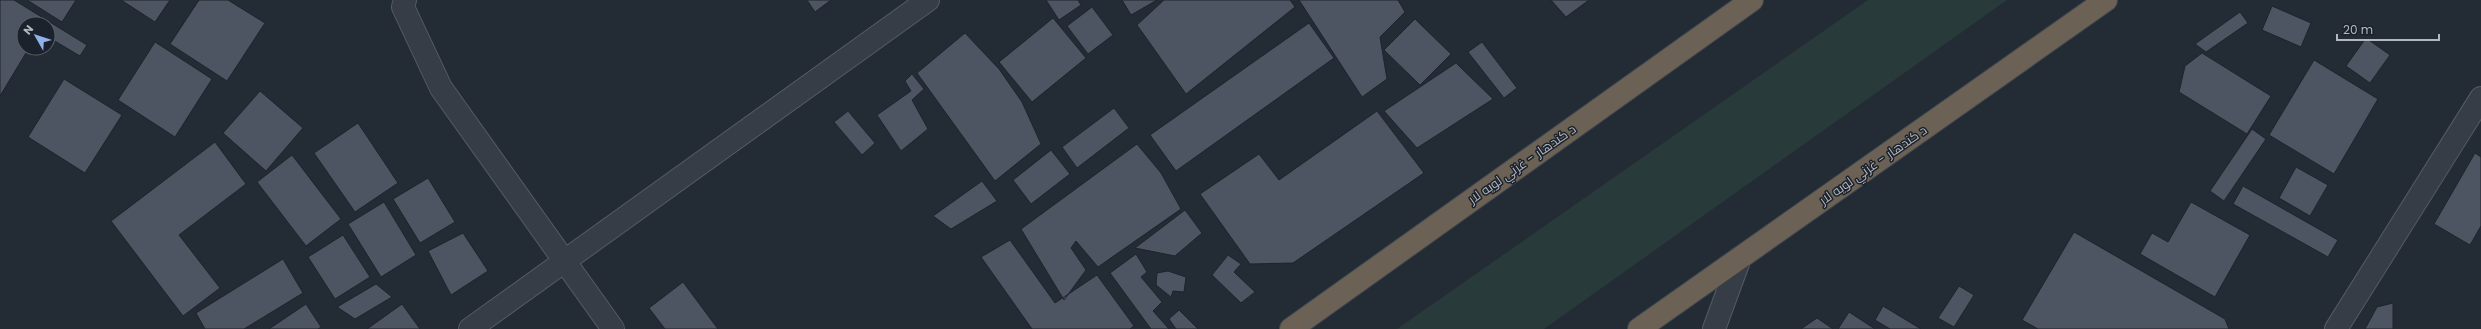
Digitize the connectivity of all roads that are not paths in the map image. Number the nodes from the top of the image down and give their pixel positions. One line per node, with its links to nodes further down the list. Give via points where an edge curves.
1 (928, 0): 7 (street)
2 (1752, 0): 10 (highway, د کندهار - غزني لويه لار)
3 (2106, 0): 6 (highway, د کندهار - غزني لويه لار)
4 (400, 2): 7 (street, via 441,88)
5 (2481, 98): 13 (street)
6 (1740, 258): 11 (highway, د کندهار - غزني لويه لار); 12 (street)
7 (564, 261): 8 (street); 9 (street)
8 (470, 329)
9 (613, 329)
10 (1291, 329)
11 (1639, 329)
12 (1714, 329)
13 (2336, 329)

